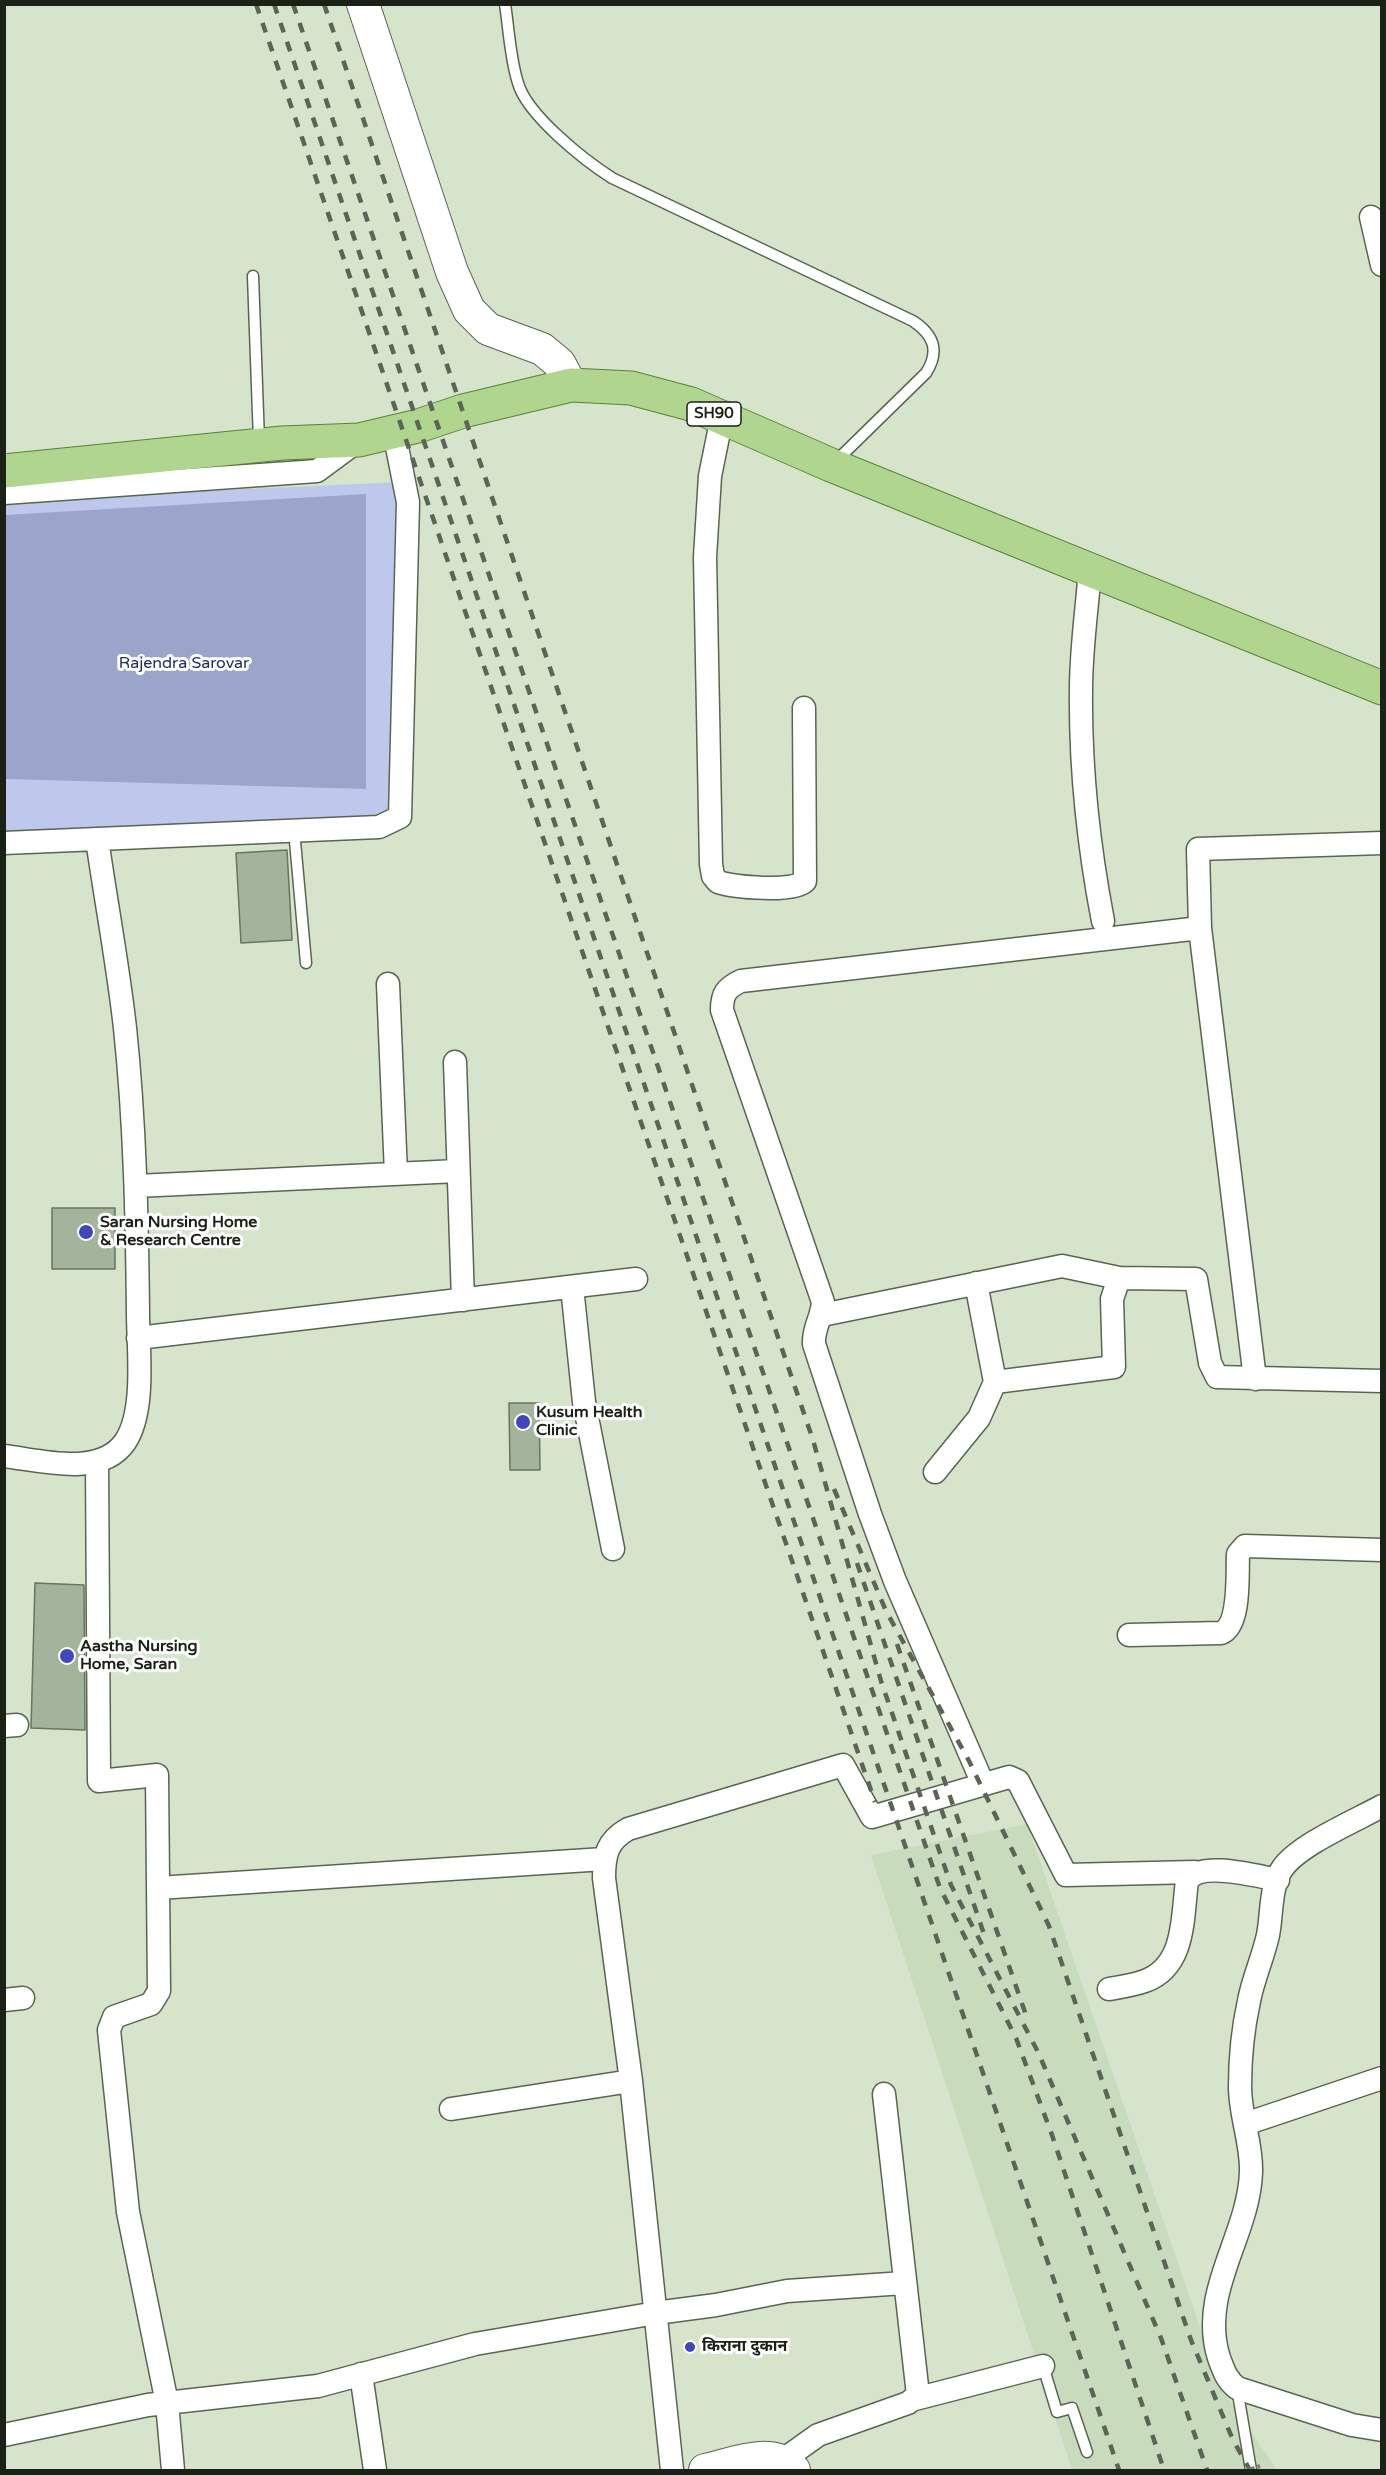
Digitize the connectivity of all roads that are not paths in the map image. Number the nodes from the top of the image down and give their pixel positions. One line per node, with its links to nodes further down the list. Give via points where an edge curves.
1 (363, 4): 6 (street, via 452,272 469,310 488,330 542,349 559,363)
2 (505, 4): 11 (lane, via 522,95 575,152 612,178 913,321 930,336 935,354 926,373)
3 (1371, 217): 4 (street)
4 (1382, 265)
5 (253, 276): 10 (lane)
6 (571, 385): 7 (main road, SH90, via 631,388); 8 (main road, SH90)
7 (722, 417): 11 (main road, SH90); 16 (street, via 710,476 705,557 711,864 718,882 786,889 801,886 805,881)
8 (394, 432): 9 (main road, SH90); 17 (street, via 408,502 400,817 379,827)
9 (359, 440): 10 (main road, SH90); 13 (street, via 317,471)
10 (259, 445): 12 (main road, SH90)
11 (831, 465): 14 (main road, SH90)
12 (4, 471)
13 (4, 493)
14 (1090, 570): 15 (main road, SH90); 21 (street, via 1081,686 1082,759 1086,819)
15 (1382, 688)
16 (804, 708)
17 (294, 830): 18 (street); 23 (lane)
18 (97, 839): 19 (street); 28 (street, via 124,1027)
19 (4, 843)
20 (1382, 843): 22 (street, via 1198,849)
21 (1103, 921)
22 (1200, 928): 34 (street, via 741,981 728,987 722,998 722,1010 822,1302); 36 (street)
23 (306, 963)
24 (388, 984): 27 (street)
25 (455, 1062): 26 (street)
26 (458, 1171): 27 (street); 33 (street)
27 (396, 1174): 28 (street)
28 (136, 1186): 35 (street)
29 (1119, 1278): 31 (street, via 1062,1266); 36 (street, via 1196,1279 1214,1374 1221,1378); 38 (street, via 1112,1299 1113,1367)
30 (636, 1279): 32 (street)
31 (976, 1283): 34 (street); 38 (street)
32 (572, 1287): 33 (street); 42 (street, via 586,1412)
33 (463, 1300): 35 (street)
34 (822, 1315): 45 (street, via 814,1332 814,1344 870,1514)
35 (138, 1338): 40 (street, via 135,1418 124,1443)
36 (1255, 1379): 37 (street)
37 (1382, 1381)
38 (995, 1382): 41 (street, via 979,1418)
39 (4, 1456): 40 (street, via 67,1464)
40 (97, 1461): 50 (street, via 99,1781 158,1776)
41 (935, 1472)
42 (613, 1549)
43 (1382, 1550): 44 (street, via 1242,1548 1238,1554 1234,1618 1227,1630)
44 (1129, 1635)
45 (983, 1784): 47 (street, via 872,1817 843,1765 628,1829 608,1845); 48 (street, via 1009,1778 1018,1781 1066,1875)
46 (1382, 1806): 49 (street, via 1309,1846 1281,1869)
47 (604, 1859): 50 (street); 53 (street)
48 (1195, 1872): 49 (street, via 1207,1869); 51 (street, via 1187,1881 1179,1944 1168,1965 1145,1981)
49 (1278, 1880): 56 (street, via 1268,1935 1248,2002 1240,2073)
50 (158, 1888): 63 (street, via 157,1999 114,2017 109,2030 128,2212)
51 (1109, 1989)
52 (1382, 2078): 56 (street)
53 (631, 2081): 55 (street); 58 (street)
54 (884, 2094): 57 (street)
55 (451, 2109)
56 (1245, 2124): 61 (street, via 1250,2152 1249,2192 1220,2280 1214,2318 1215,2344 1223,2370 1226,2379)
57 (904, 2283): 58 (street, via 787,2291); 62 (street, via 920,2389)
58 (656, 2313): 60 (street, via 475,2344); 71 (street)
59 (1043, 2366): 62 (street); 66 (lane, via 1057,2412 1072,2408)
60 (361, 2374): 63 (street, via 318,2386); 70 (street)
61 (1237, 2388): 64 (street, via 1352,2425); 68 (lane)
62 (915, 2399): 67 (street, via 818,2435)
63 (166, 2403): 65 (street); 69 (street)
64 (1382, 2430)
65 (4, 2435)
66 (1087, 2451)
67 (789, 2465): 72 (street, via 770,2456)
68 (1253, 2469)
69 (173, 2470)
70 (375, 2470)
71 (672, 2470)
72 (705, 2470)

